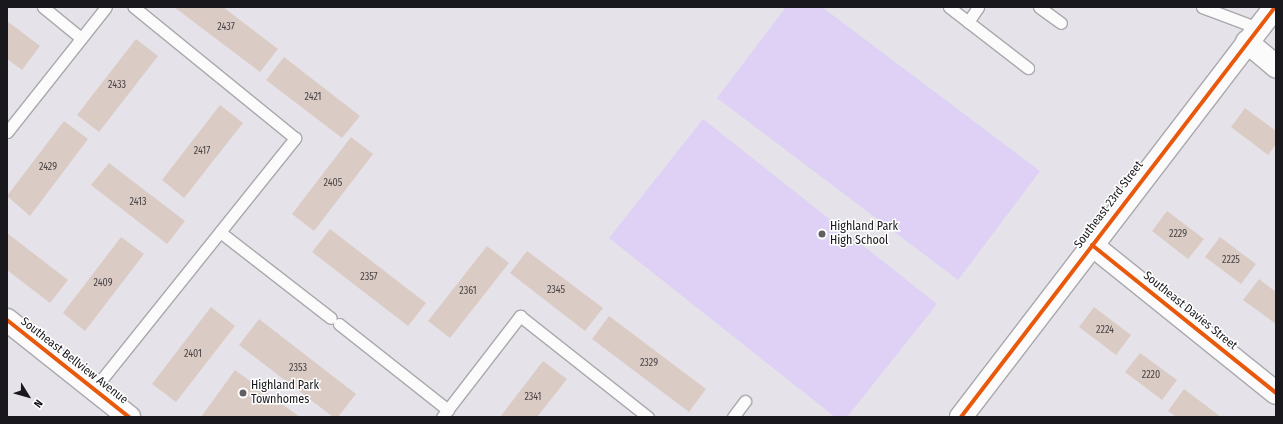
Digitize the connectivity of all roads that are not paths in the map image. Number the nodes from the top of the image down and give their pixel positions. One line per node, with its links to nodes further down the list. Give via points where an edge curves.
1 (43, 7): 12 (lane)
2 (106, 7): 12 (lane)
3 (134, 7): 16 (lane, via 295,138)
4 (948, 7): 9 (lane)
5 (978, 7): 9 (lane)
6 (1039, 7): 10 (lane)
7 (1202, 7): 11 (lane)
8 (1275, 7): 11 (street, Southeast 23rd Street)
9 (968, 22): 14 (lane)
10 (1061, 23)
11 (1252, 35): 13 (street); 17 (street, Southeast 23rd Street)
12 (81, 38): 15 (lane)
13 (1276, 66)
14 (1028, 68)
15 (7, 132)
16 (220, 232): 19 (lane); 22 (lane, via 335,321)
17 (1092, 245): 20 (street, Southeast Davies Street); 26 (street, Southeast 23rd Street)
18 (7, 320): 19 (street, Southeast Bellview Avenue)
19 (94, 389): 23 (street, Southeast Bellview Avenue)
20 (1276, 393)
21 (745, 401): 25 (lane)
22 (445, 413): 24 (lane, via 520,316)
23 (129, 417)
24 (648, 417)
25 (733, 417)
26 (961, 417)

